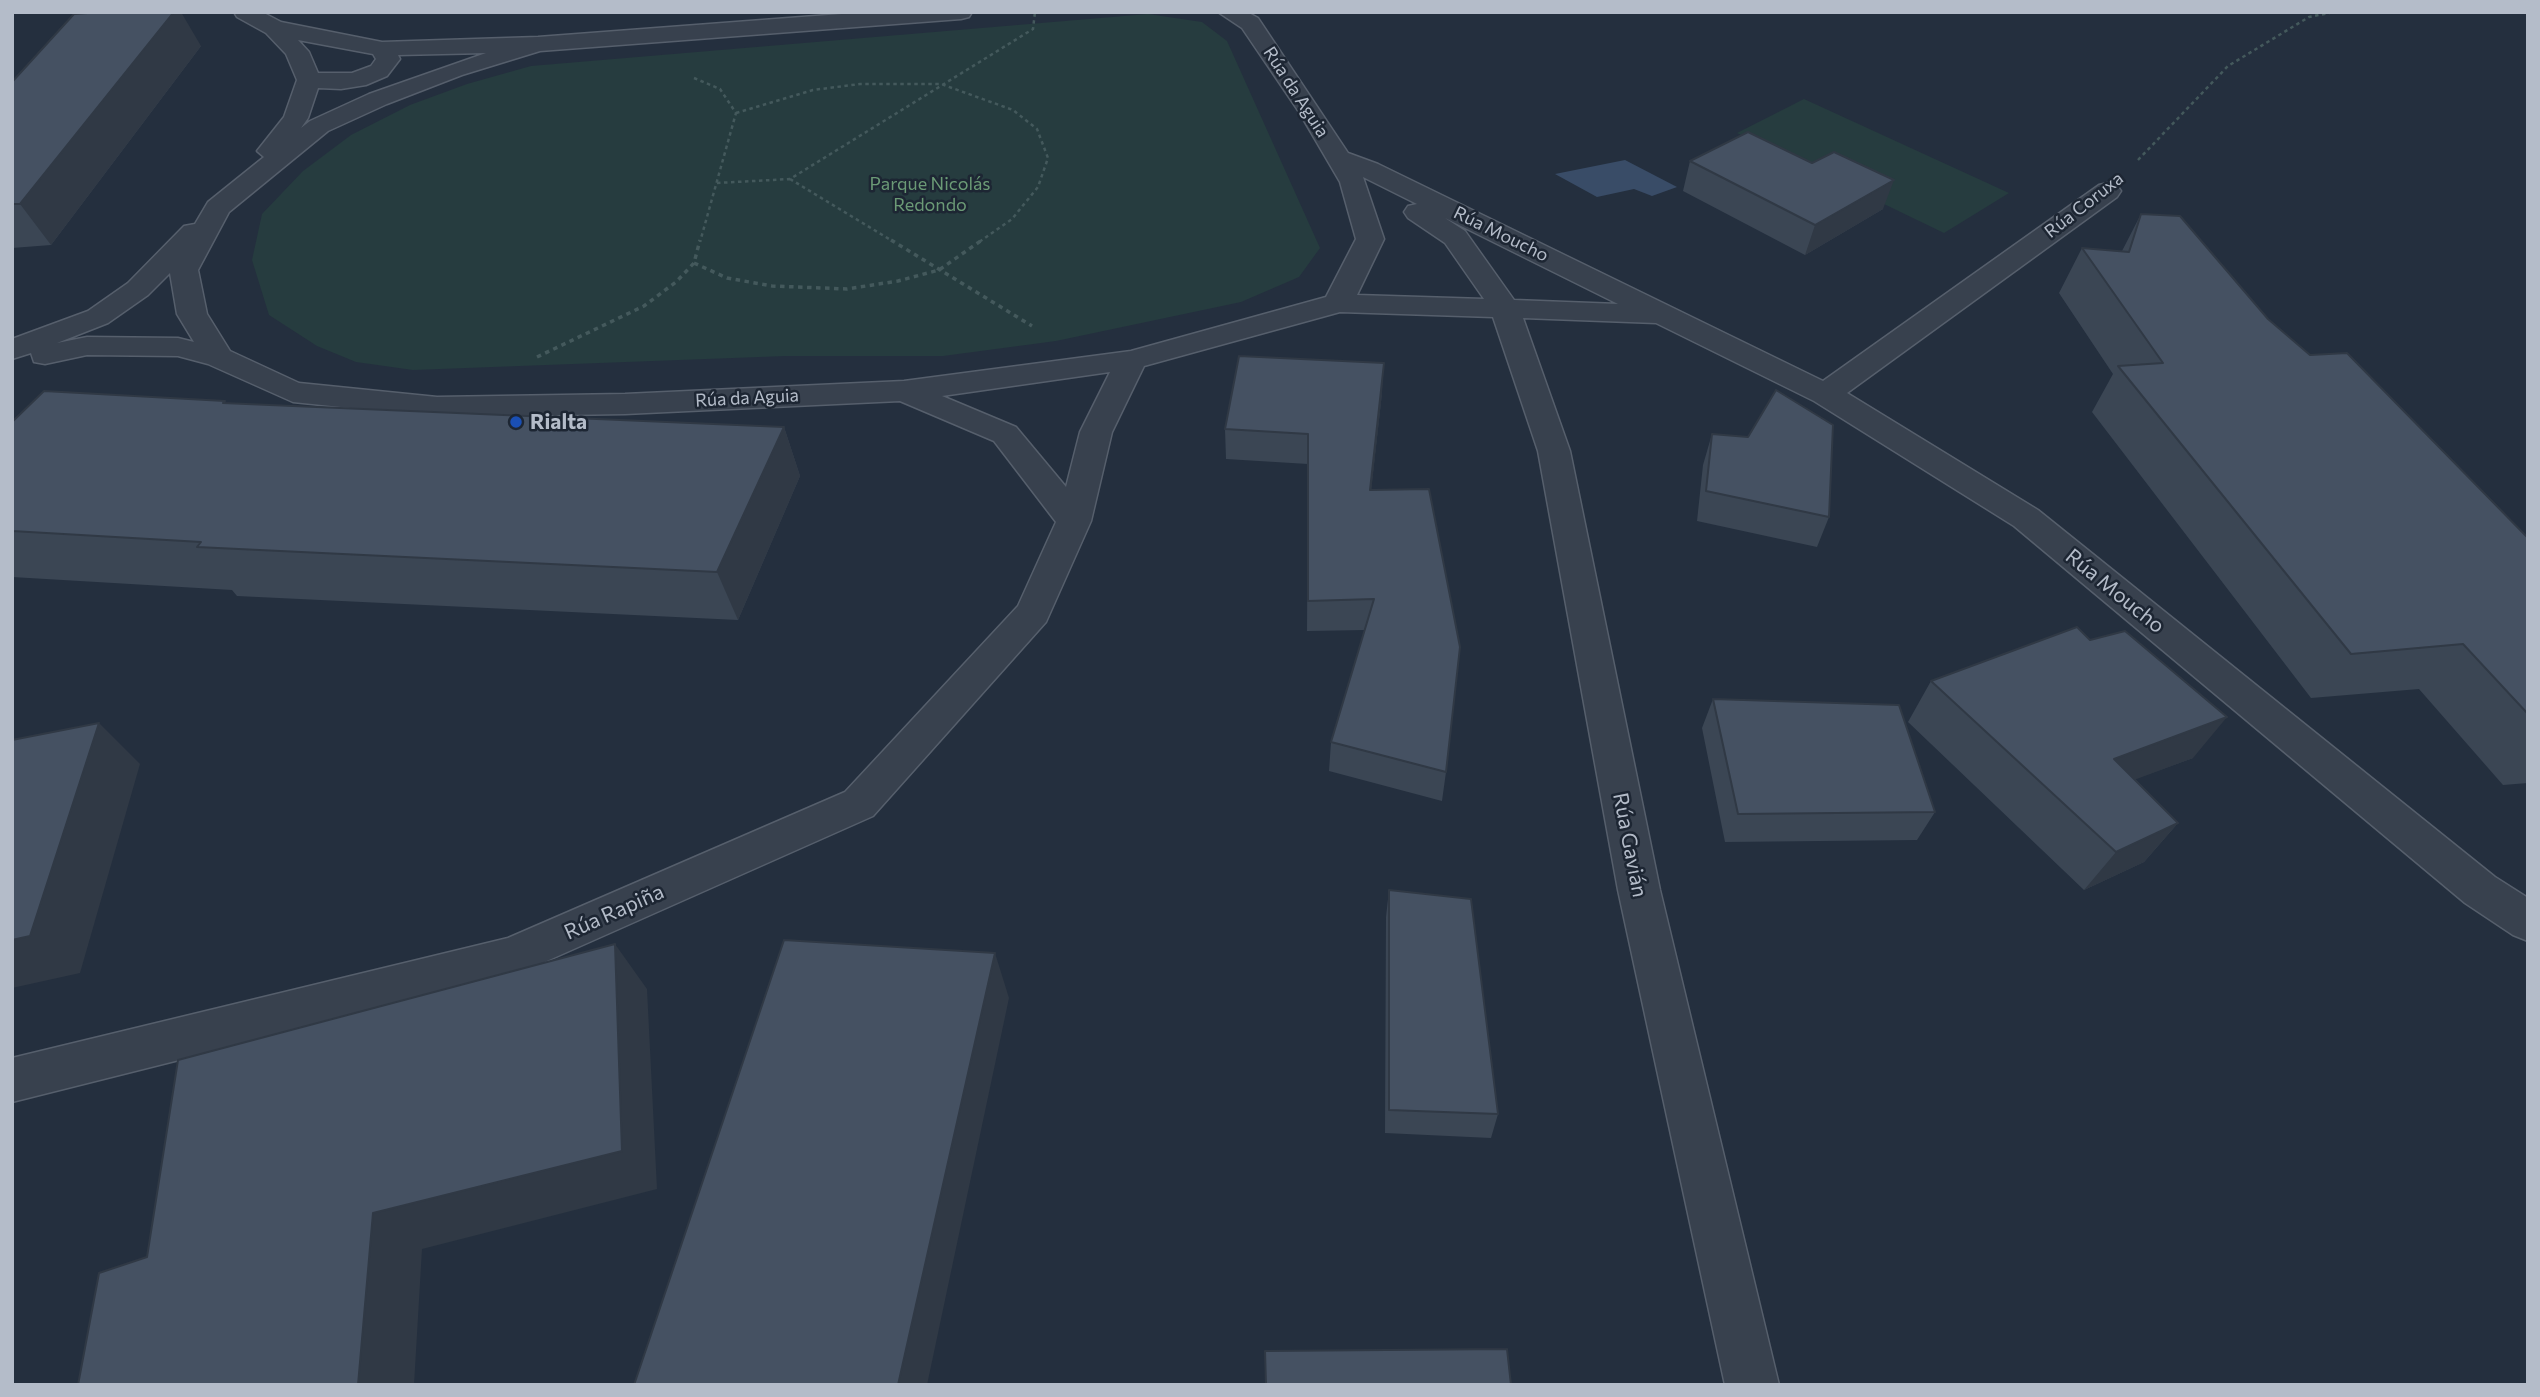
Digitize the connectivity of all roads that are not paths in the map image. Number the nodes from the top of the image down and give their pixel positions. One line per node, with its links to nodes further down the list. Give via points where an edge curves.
1 (245, 12): 4 (street)
2 (961, 12): 5 (street)
3 (1229, 12): 8 (street, Rúa da Aguia, via 1250,23)
4 (274, 28): 6 (street); 7 (street, via 297,52)
5 (538, 44): 6 (street); 11 (street, via 454,70 319,127)
6 (382, 49): 7 (street, via 388,59 379,71 341,82)
7 (309, 80): 11 (street, via 296,118)
8 (1336, 157): 9 (street, Rúa da Aguia); 14 (street, Rúa Moucho)
9 (1353, 182): 12 (street, Rúa da Aguia, via 1370,239); 13 (street, via 1386,191 1455,237)
10 (2108, 191): 20 (street, Rúa Coruxa)
11 (229, 198): 15 (street, via 138,289 98,317); 16 (street, via 184,270 192,314)
12 (1338, 303): 13 (street, Rúa Moucho); 17 (street, Rúa da Aguia)
13 (1504, 307): 14 (street, Rúa Moucho); 24 (street, Rúa Gavián, via 1554,451 1639,890)
14 (1665, 314): 20 (street, Rúa Moucho)
15 (12, 350)
16 (219, 357): 18 (street, Rúa da Aguia, via 178,347 87,346); 19 (street, Rúa da Aguia, via 293,392 437,407)
17 (1132, 360): 19 (street, Rúa da Aguia); 21 (street, Rúa Rapiña, via 1096,432)
18 (12, 362)
19 (904, 391): 21 (street, via 1005,434)
20 (1825, 394): 22 (street, Rúa Moucho, via 2026,518 2480,890)
21 (1074, 521): 23 (street, Rúa Rapiña, via 1033,613 859,804 513,956)
22 (2528, 922)
23 (12, 1080)
24 (1752, 1385)

